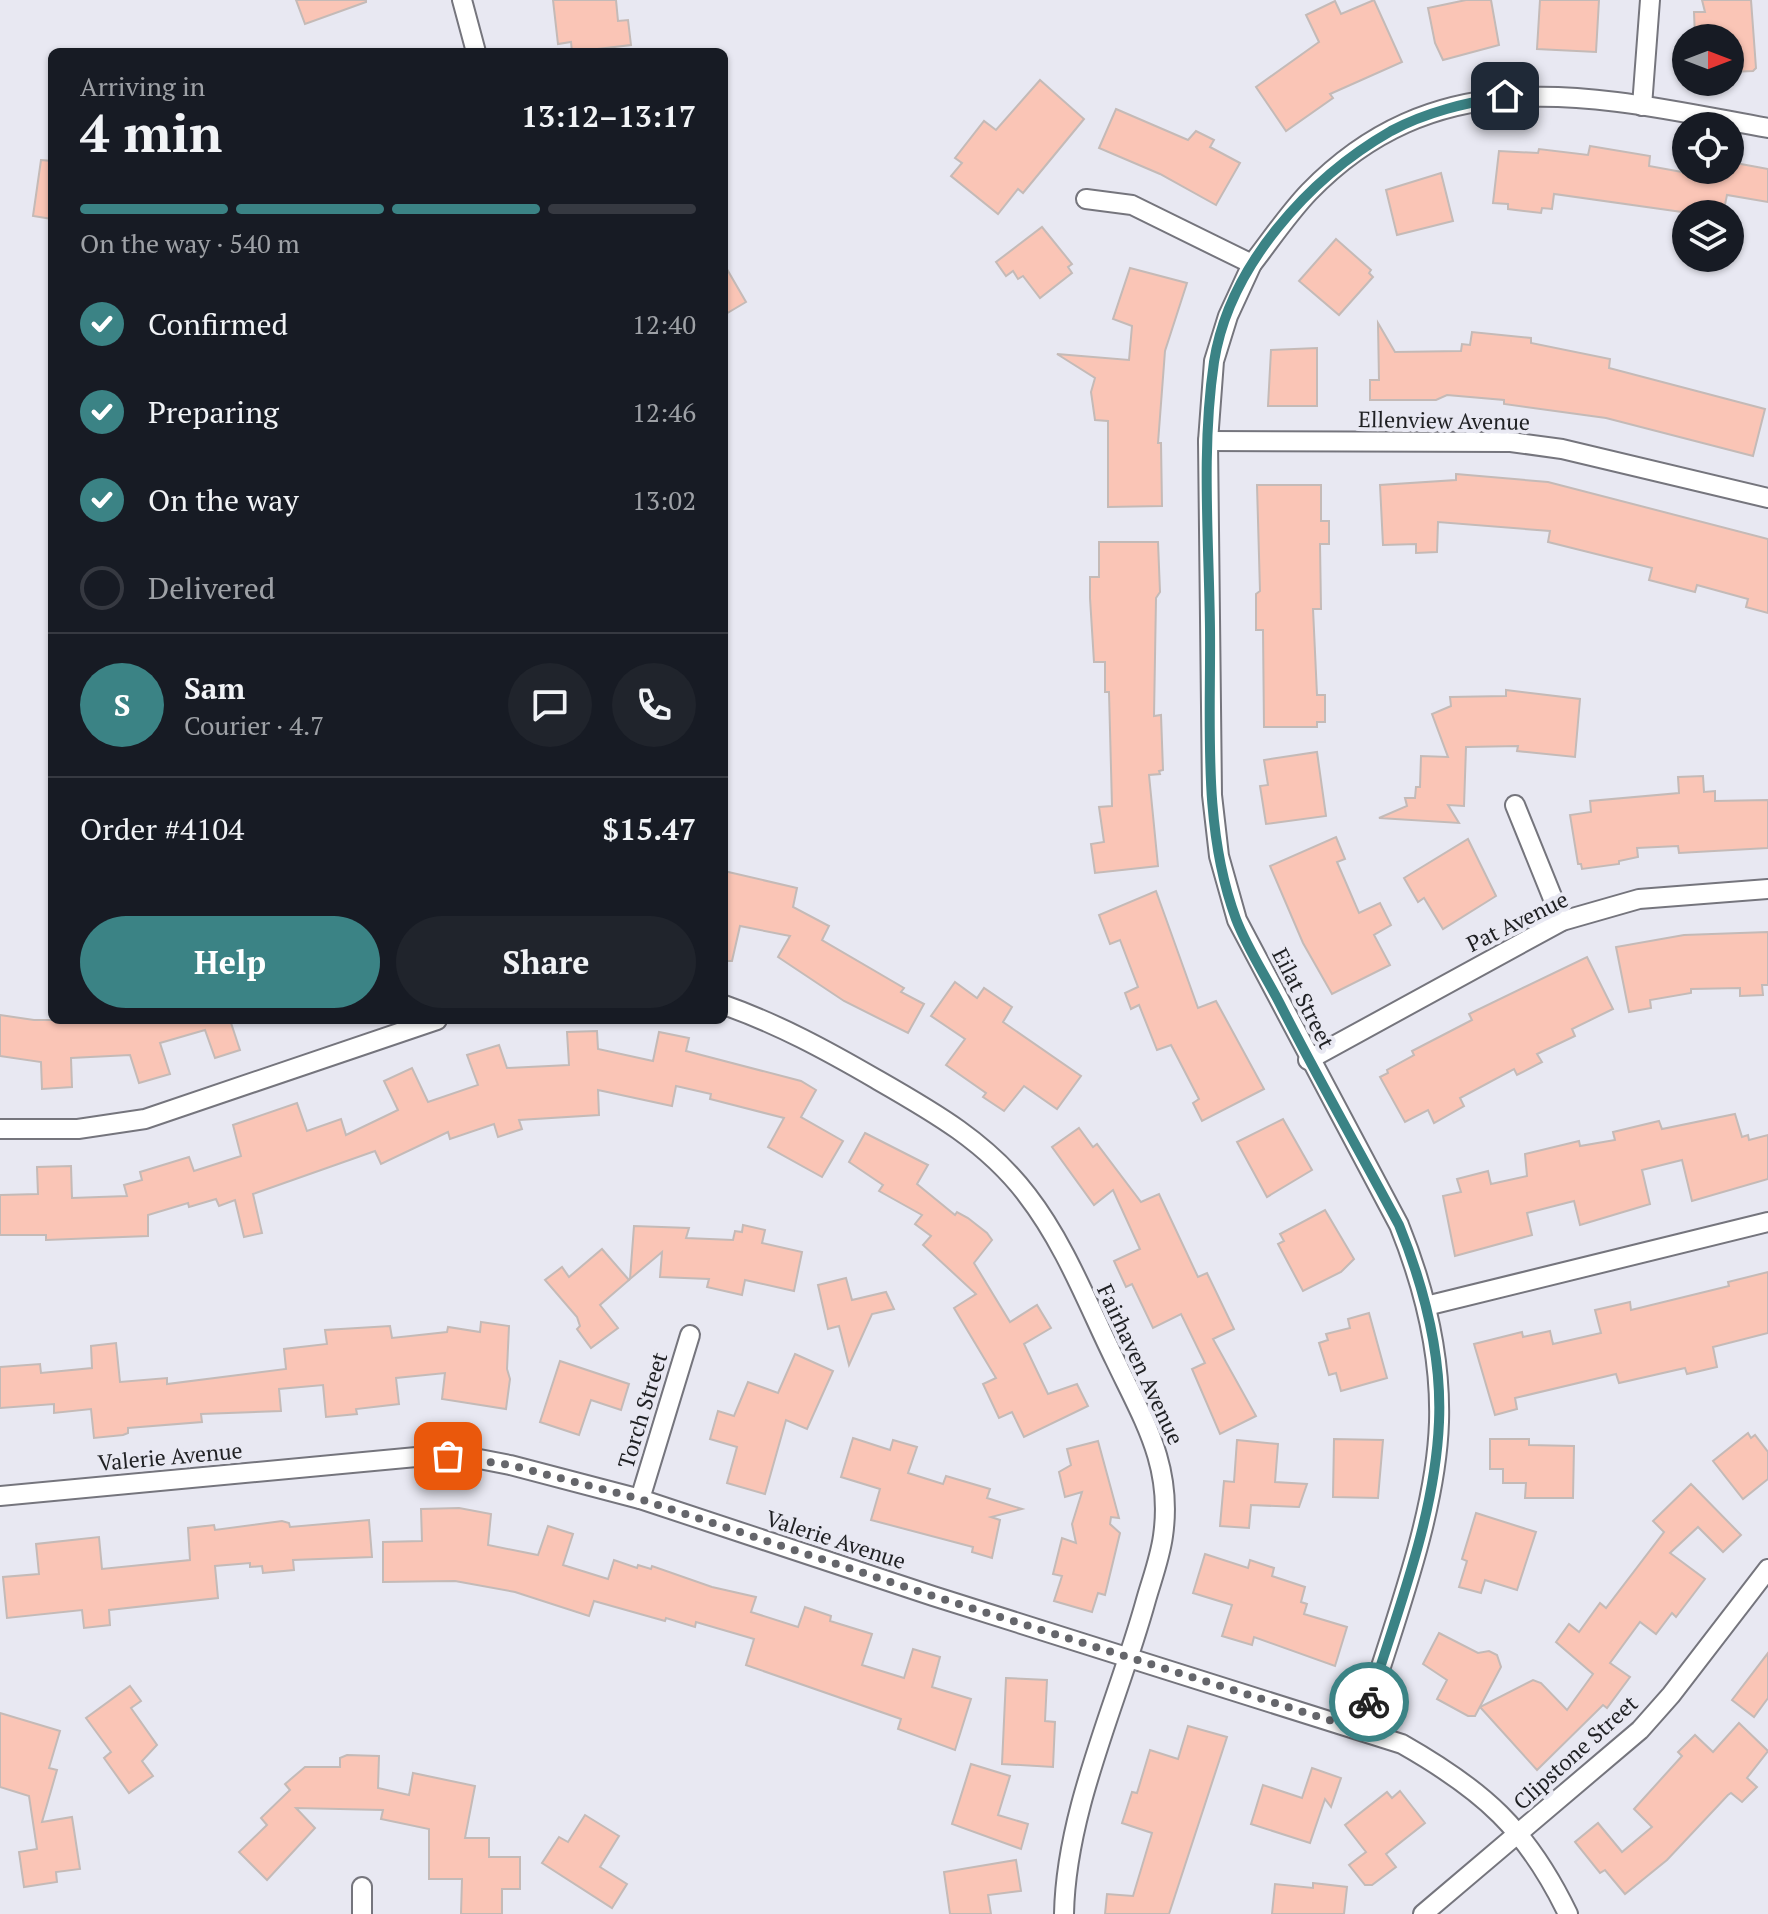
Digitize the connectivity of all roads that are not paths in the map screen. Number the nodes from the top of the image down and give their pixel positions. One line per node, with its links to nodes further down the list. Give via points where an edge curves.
1 (462, 0): 3 (street)
2 (1650, 0): 4 (street)
3 (475, 48)
4 (1642, 106): 5 (street, Eilat Street); 7 (street, Eilat Street, via 1564,95 1505,96 1458,104 1406,125 1351,158 1309,192)
5 (1768, 128)
6 (1086, 199): 7 (street, via 1132,205)
7 (1252, 264): 8 (street, Eilat Street, via 1214,361)
8 (1208, 441): 9 (street, Ellenview Avenue, via 1511,442); 15 (street, Eilat Street, via 1212,795 1219,856 1237,920)
9 (1768, 498)
10 (1515, 805): 12 (street)
11 (1768, 889): 12 (street, Pat Avenue, via 1639,899)
12 (1562, 921): 15 (street, Pat Avenue)
13 (728, 1007): 23 (street, Fairhaven Avenue, via 798,1035 948,1120 1027,1195 1058,1244 1158,1449 1167,1493 1163,1539)
14 (425, 1024): 16 (street, via 145,1119 78,1129)
15 (1308, 1060): 18 (street, Eilat Street, via 1399,1225)
16 (0, 1129)
17 (1768, 1222): 18 (street)
18 (1426, 1306): 24 (street, Eilat Street, via 1437,1364 1439,1423 1427,1509)
19 (690, 1335): 21 (street, Torch Street)
20 (0, 1496): 21 (street, Valerie Avenue, via 427,1456 510,1465)
21 (640, 1499): 23 (street, Valerie Avenue)
22 (1768, 1569): 25 (street, Clipstone Street, via 1640,1730)
23 (1130, 1658): 24 (street, Valerie Avenue); 28 (street, Fairhaven Avenue, via 1074,1830 1064,1877)
24 (1361, 1730): 25 (street, Valerie Avenue, via 1402,1744 1454,1773)
25 (1519, 1834): 29 (street, Clipstone Street); 30 (street, Valerie Avenue)
26 (362, 1887): 27 (street)
27 (362, 1914)
28 (1064, 1914)
29 (1423, 1914)
30 (1568, 1914)

